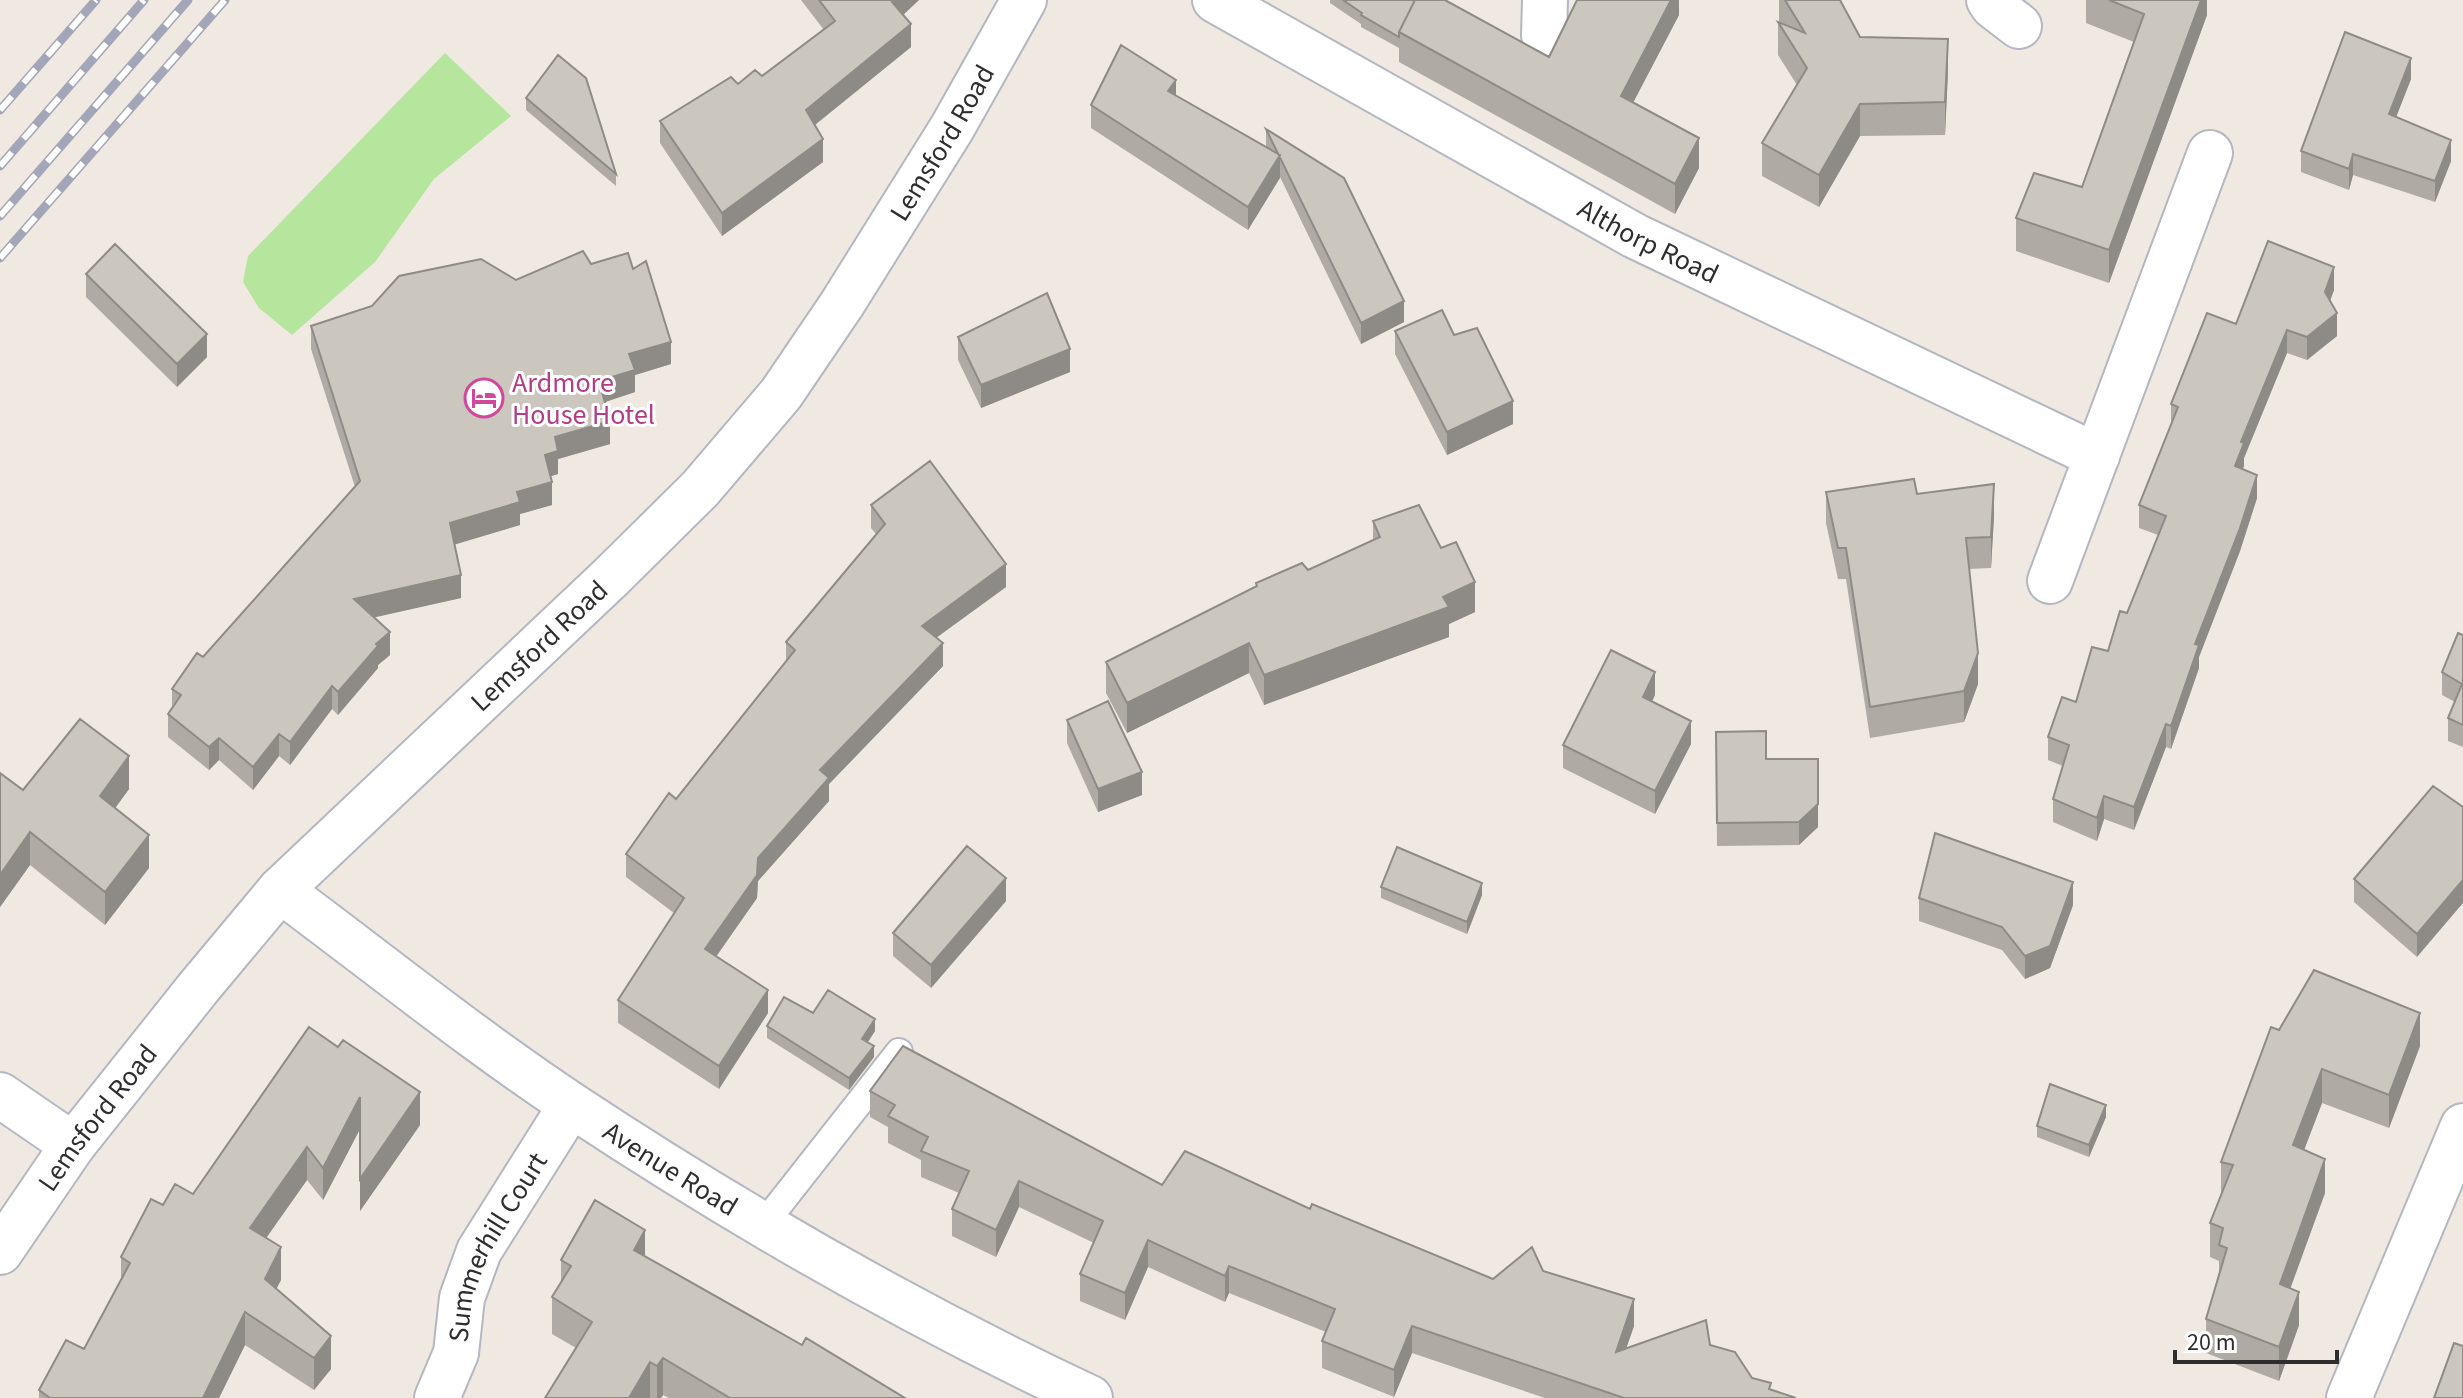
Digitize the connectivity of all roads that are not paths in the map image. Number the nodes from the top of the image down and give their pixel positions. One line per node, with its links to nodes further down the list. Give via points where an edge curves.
1 (1024, 0): 6 (street, Lemsford Road, via 952,128 781,394 700,489)
2 (1215, 0): 4 (street, Althorp Road, via 1635,236)
3 (2210, 153): 4 (street)
4 (2097, 456): 5 (street)
5 (2050, 581)
6 (280, 890): 9 (street, Avenue Road); 11 (street, Lemsford Road)
7 (899, 1052): 13 (lane)
8 (0, 1095): 11 (street)
9 (571, 1105): 13 (street, Avenue Road); 15 (street, Summerhill Court, via 479,1251 462,1298 456,1353)
10 (2463, 1126): 12 (street)
11 (73, 1145): 14 (street, Lemsford Road)
12 (2446, 1217): 17 (street)
13 (763, 1225): 16 (street, Avenue Road)
14 (0, 1252)
15 (437, 1398)
16 (1090, 1398)
17 (2349, 1398)

